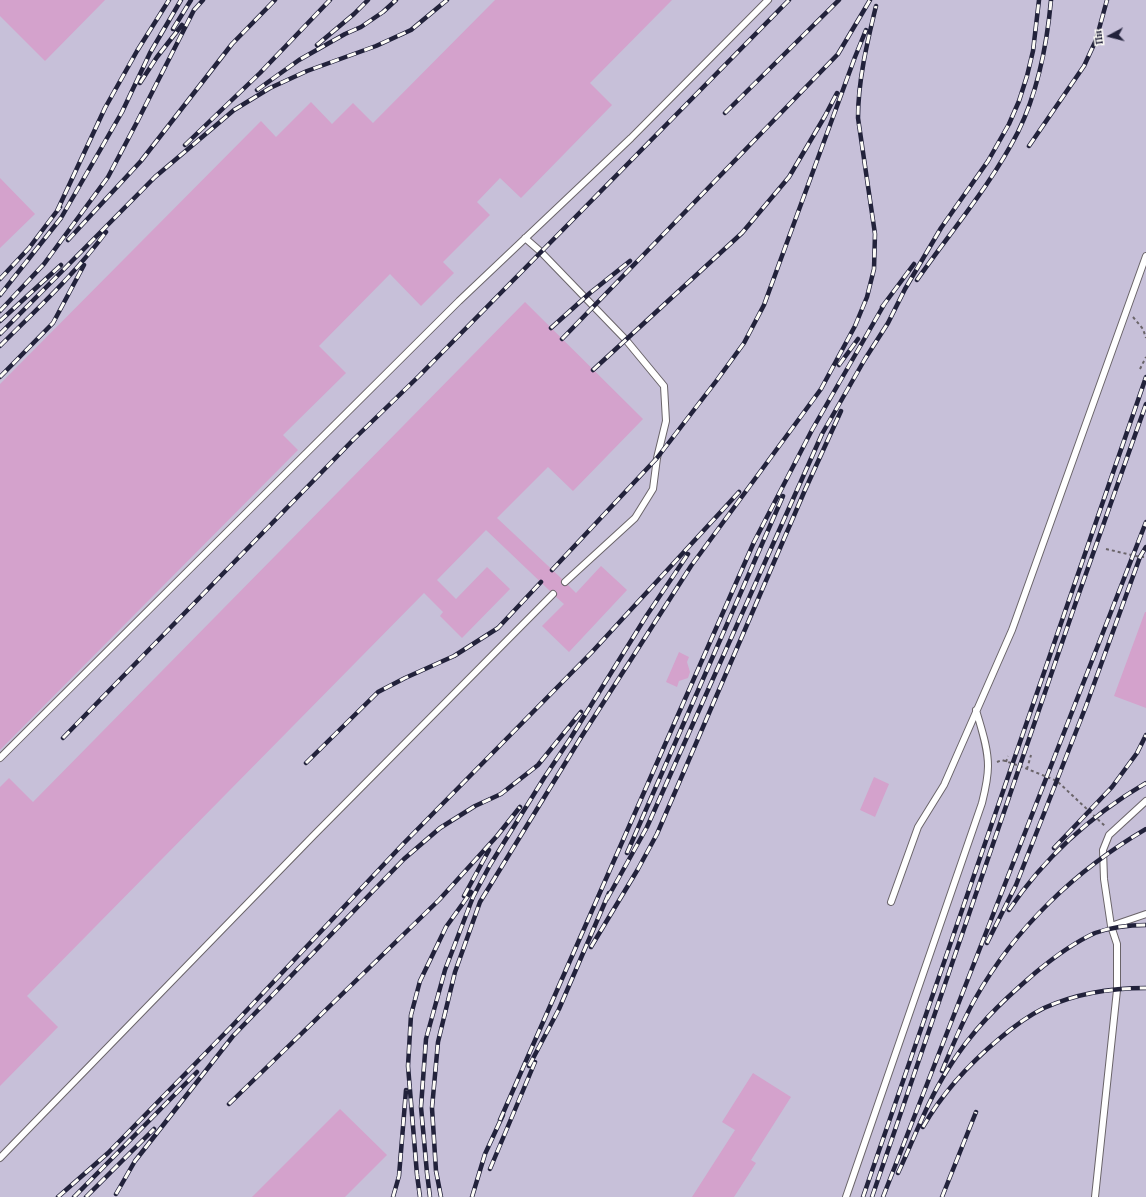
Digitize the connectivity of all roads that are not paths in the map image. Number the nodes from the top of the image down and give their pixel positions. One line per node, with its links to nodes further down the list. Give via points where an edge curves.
1 (768, 0): 2 (lane, via 631,138)
2 (526, 238): 4 (lane, via 626,340 664,386 666,421 653,489 635,518); 7 (lane, via 453,307)
3 (1146, 256): 6 (lane, via 1012,630)
4 (565, 582)
5 (553, 594): 12 (lane)
6 (976, 710): 9 (lane, via 944,785 918,827); 13 (lane, via 988,765 982,803)
7 (0, 758)
8 (1146, 801): 11 (lane, via 1110,835 1103,850 1104,879)
9 (891, 902)
10 (1146, 914): 11 (lane)
11 (1111, 926): 14 (lane, via 1117,944 1117,990)
12 (0, 1158)
13 (846, 1197)
14 (1095, 1197)

